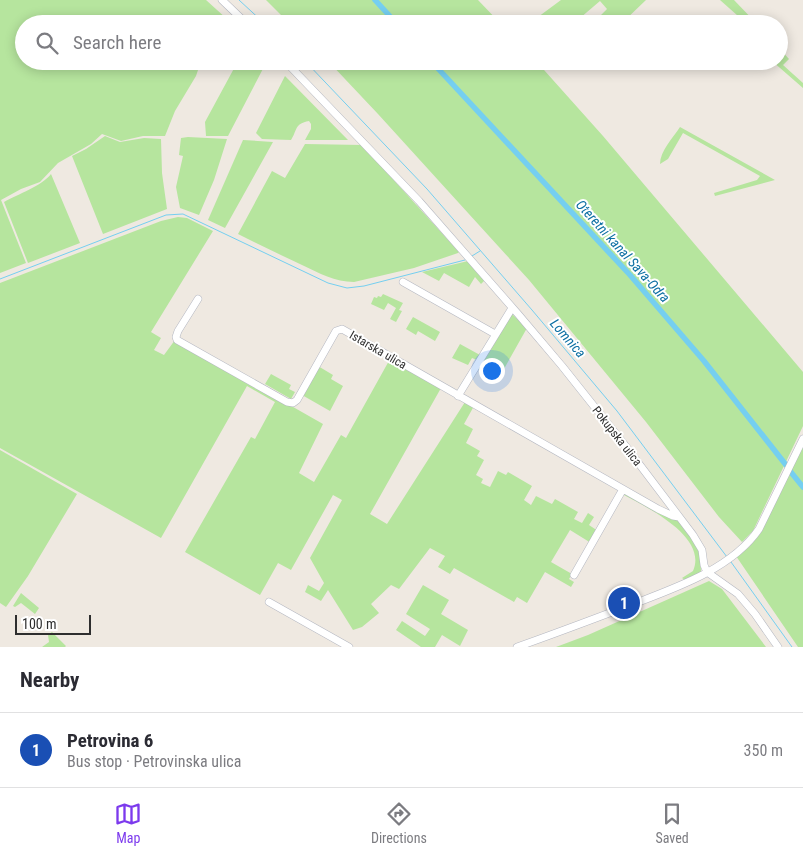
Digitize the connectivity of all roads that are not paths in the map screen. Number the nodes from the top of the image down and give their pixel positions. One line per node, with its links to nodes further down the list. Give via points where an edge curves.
1 (222, 0): 2 (street)
2 (238, 15)
3 (294, 70): 6 (street, Pokupska ulica, via 419,201)
4 (403, 282): 7 (street)
5 (198, 299): 8 (street, Istarska ulica, via 178,331 177,340 290,404 297,400 338,329)
6 (512, 308): 7 (street); 11 (street, Pokupska ulica, via 568,374)
7 (495, 334): 8 (street)
8 (458, 396): 10 (street, Istarska ulica)
9 (803, 439): 12 (street, via 759,530 738,551)
10 (623, 490): 11 (street, Istarska ulica); 13 (street)
11 (679, 517): 12 (street, Pokupska ulica, via 701,546)
12 (706, 572): 16 (street, via 671,590); 17 (street, via 738,594)
13 (574, 575)
14 (269, 602): 15 (street)
15 (349, 647)
16 (517, 647)
17 (778, 647)

